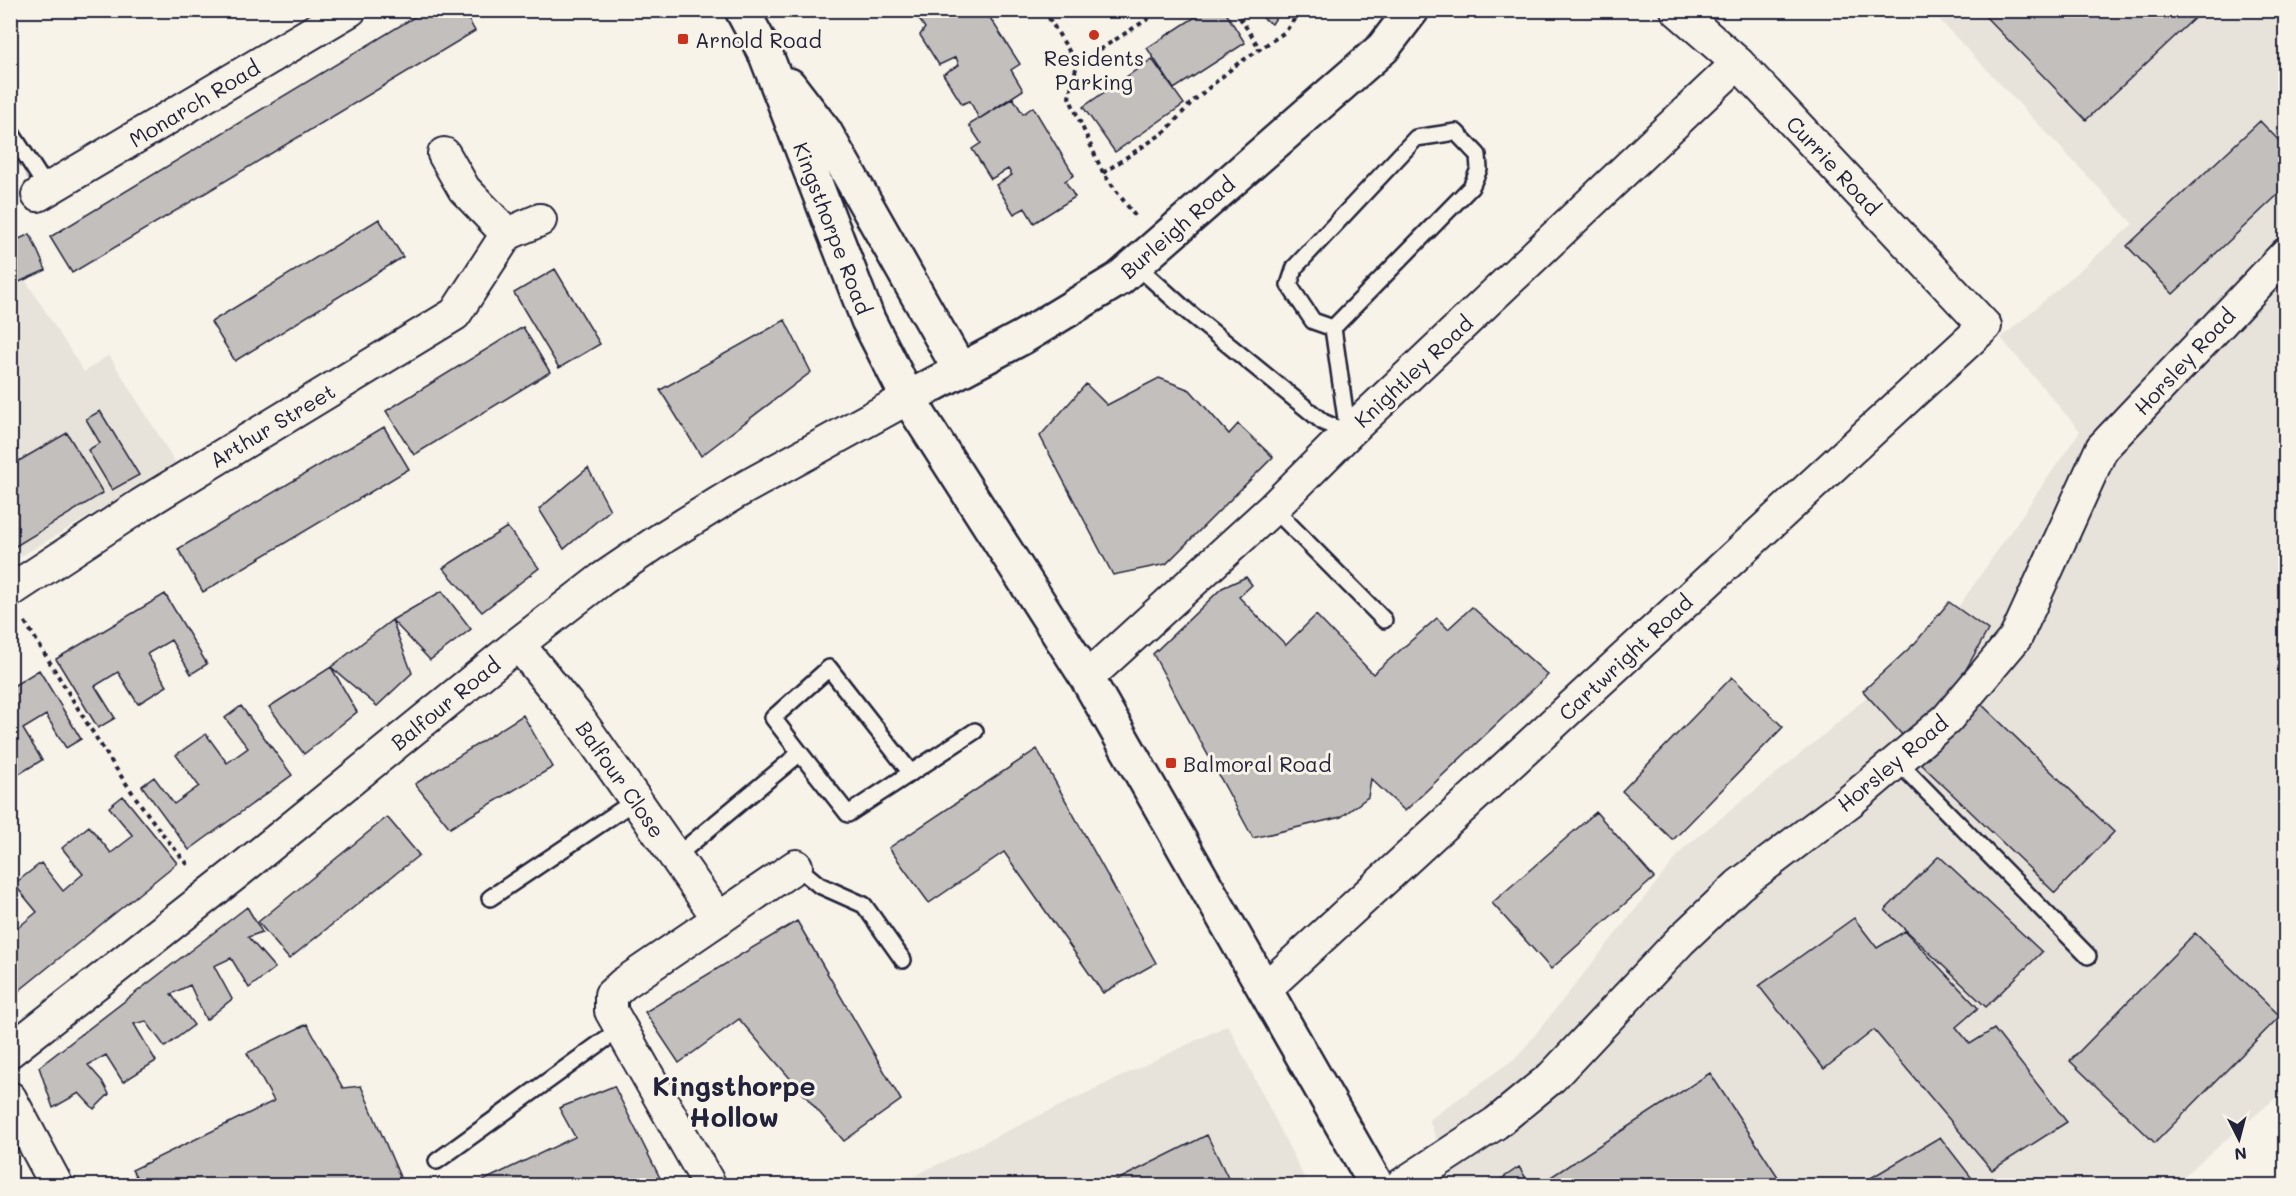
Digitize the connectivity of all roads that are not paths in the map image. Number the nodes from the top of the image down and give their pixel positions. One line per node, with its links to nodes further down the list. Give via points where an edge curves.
1 (350, 10): 10 (street, Monarch Road)
2 (742, 10): 6 (main road, Kingsthorpe Road)
3 (759, 10): 6 (main road, Kingsthorpe Road)
4 (1412, 10): 14 (main road, Burleigh Road, via 1383,48)
5 (1677, 10): 7 (street, Currie Road)
6 (766, 55): 17 (main road, Kingsthorpe Road, via 825,132); 18 (main road, Kingsthorpe Road, via 868,320)
7 (1738, 63): 15 (street, Currie Road); 19 (street, Knightley Road)
8 (10, 131): 10 (lane)
9 (444, 154): 12 (street, via 464,189)
10 (43, 192)
11 (540, 220): 12 (street)
12 (507, 234): 21 (street, Arthur Street, via 455,314 141,505)
13 (2286, 254): 27 (street, Horsley Road, via 2102,448 2016,636 1947,718)
14 (1145, 255): 17 (main road, Burleigh Road, via 1119,279 1033,332); 19 (lane, via 1196,319 1323,422)
15 (1985, 326): 36 (street, Cartwright Road)
16 (1333, 328): 16 (lane, via 1313,321 1289,285 1295,267 1416,138 1456,132 1478,155 1479,170 1471,187); 19 (lane)
17 (960, 370): 18 (main road, Burleigh Road)
18 (908, 398): 23 (street, Balfour Road, via 735,493 664,537); 24 (main road, Kingsthorpe Road)
19 (1348, 433): 20 (street, Knightley Road)
20 (1273, 508): 22 (lane); 24 (street, Knightley Road)
21 (17, 605)
22 (1384, 620)
23 (518, 644): 29 (street, Balfour Close, via 576,715); 38 (street, Balfour Road)
24 (1086, 678): 36 (main road, Kingsthorpe Road)
25 (975, 731): 28 (lane)
26 (800, 753): 28 (lane, via 848,814); 28 (lane, via 773,718 829,668); 30 (lane)
27 (1897, 761): 34 (lane); 44 (street, Horsley Road, via 1739,885 1680,941 1552,1077 1496,1123)
28 (911, 773)
29 (636, 800): 30 (street, Balfour Close); 32 (lane)
30 (675, 857): 33 (street, Balfour Close)
31 (796, 866): 33 (street); 35 (lane, via 819,885 864,904)
32 (490, 898)
33 (719, 918): 37 (street, via 611,995 611,1011)
34 (2088, 956)
35 (903, 960)
36 (1265, 989): 43 (main road, Kingsthorpe Road)
37 (621, 1028): 40 (lane); 42 (street, via 709,1184)
38 (10, 1051)
39 (10, 1098): 41 (street)
40 (437, 1161)
41 (57, 1185)
42 (705, 1185)
43 (1377, 1185)
44 (1400, 1185)

